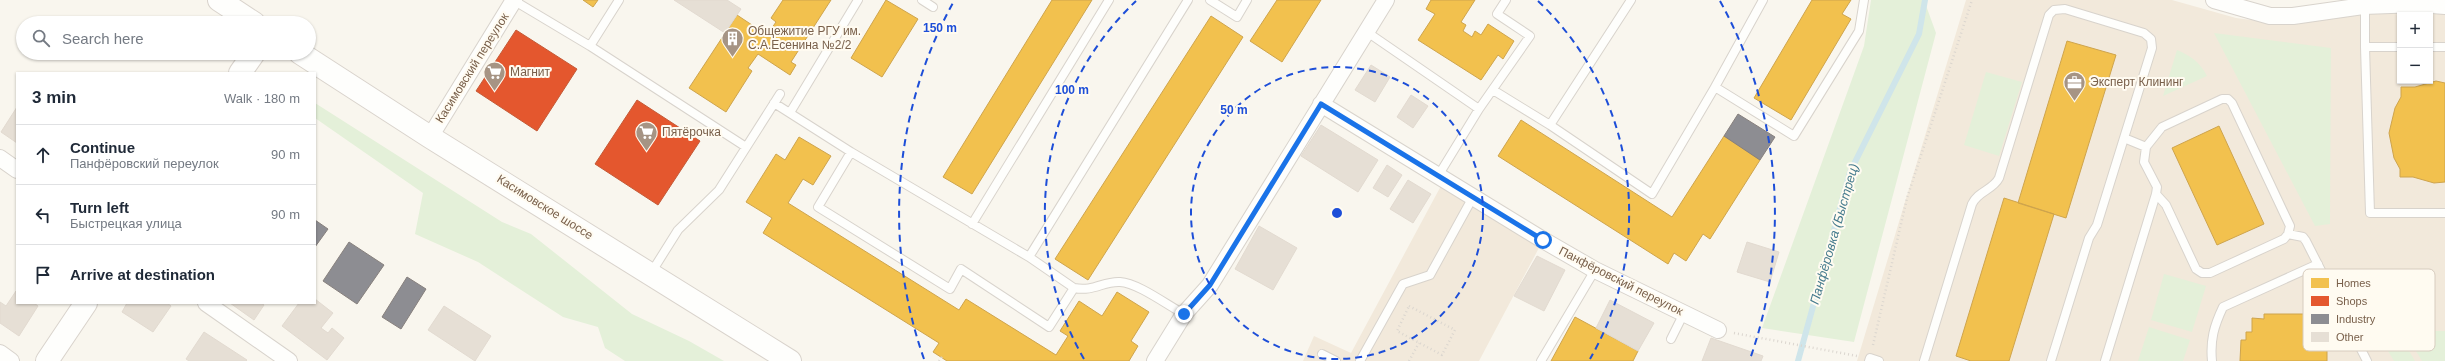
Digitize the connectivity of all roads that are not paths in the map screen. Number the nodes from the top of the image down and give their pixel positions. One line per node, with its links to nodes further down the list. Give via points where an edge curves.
1 (218, 0): 19 (main road)
2 (514, 0): 21 (lane); 37 (street, Касимовский переулок)
3 (619, 0): 21 (lane)
4 (858, 0): 35 (lane)
5 (922, 0): 18 (lane)
6 (1109, 0): 48 (lane)
7 (1188, 0): 50 (lane)
8 (1210, 0): 9 (lane, via 1237,17)
9 (1247, 0)
10 (1386, 0): 20 (street)
11 (1506, 0): 30 (lane, via 1497,14 1530,36)
12 (1631, 0): 36 (lane)
13 (1763, 0): 29 (lane)
14 (1864, 0): 29 (lane, via 1859,31 1794,136)
15 (2214, 0): 16 (street, via 2270,16 2294,16)
16 (2365, 6): 17 (street); 22 (lane)
17 (2445, 6)
18 (933, 7)
19 (243, 16)
20 (1367, 32): 33 (street); 34 (lane)
21 (590, 46): 39 (lane)
22 (2365, 47): 23 (lane); 47 (lane, via 2370,213)
23 (2397, 47)
24 (2433, 47): 25 (lane)
25 (2445, 47)
26 (249, 60): 28 (main road)
27 (311, 60): 37 (main road, Касимовское шоссе)
28 (241, 72)
29 (1715, 87): 36 (lane, via 1652,194)
30 (1493, 90): 34 (lane); 36 (lane)
31 (780, 94): 32 (lane)
32 (774, 102): 35 (lane); 39 (lane)
33 (1321, 104): 44 (street, Панфёровский переулок); 61 (street, via 1210,285)
34 (1479, 109): 44 (lane)
35 (791, 111): 41 (lane)
36 (1550, 125)
37 (430, 137): 56 (main road, Касимовское шоссе)
38 (2124, 138): 40 (lane); 77 (lane, via 2152,48 2151,39 2144,33 2065,9 2054,10 2049,15 1999,178 1996,184 1975,197 1972,204); 78 (lane, via 2097,225 2089,238)
39 (746, 147): 56 (lane, via 719,190 678,230)
40 (2146, 147): 45 (lane, via 2144,162 2157,187); 49 (lane, via 2165,125 2222,99 2228,99 2232,102 2290,226)
41 (851, 152): 48 (lane); 57 (lane, via 818,207 950,290 961,269 1049,327)
42 (0, 158): 43 (street)
43 (16, 169)
44 (1438, 176): 46 (street, Панфёровский переулок)
45 (2156, 194): 49 (lane, via 2166,205 2196,269 2202,272 2210,273 2284,239); 79 (lane)
46 (1473, 197): 54 (street, Панфёровский переулок); 74 (lane, via 1430,275 1403,284)
47 (2445, 213)
48 (972, 224): 50 (lane)
49 (2288, 234): 51 (lane, via 2303,237)
50 (1029, 257): 57 (lane)
51 (2318, 264): 52 (lane); 53 (lane)
52 (2307, 269)
53 (2321, 269)
54 (1595, 270): 60 (street, Панфёровский переулок); 75 (lane)
55 (2303, 271): 80 (lane, via 2222,307 2213,326 2210,342)
56 (651, 272): 71 (main road, Касимовское шоссе)
57 (1074, 288): 61 (lane, via 1087,291 1118,282 1130,284)
58 (85, 304): 69 (main road)
59 (207, 304): 70 (street)
60 (1684, 313): 62 (street, Панфёровский переулок); 63 (lane)
61 (1184, 314): 72 (street)
62 (1718, 330)
63 (1671, 339)
64 (2362, 351): 81 (lane)
65 (0, 353): 68 (street)
66 (1322, 354): 73 (lane)
67 (1870, 360): 76 (lane)
68 (11, 361)
69 (47, 361)
70 (289, 361)
71 (790, 361)
72 (1155, 361)
73 (1336, 361)
74 (1360, 361)
75 (1542, 361)
76 (1879, 361)
77 (1924, 361)
78 (2051, 361)
79 (2105, 361)
80 (2212, 361)
81 (2367, 361)

